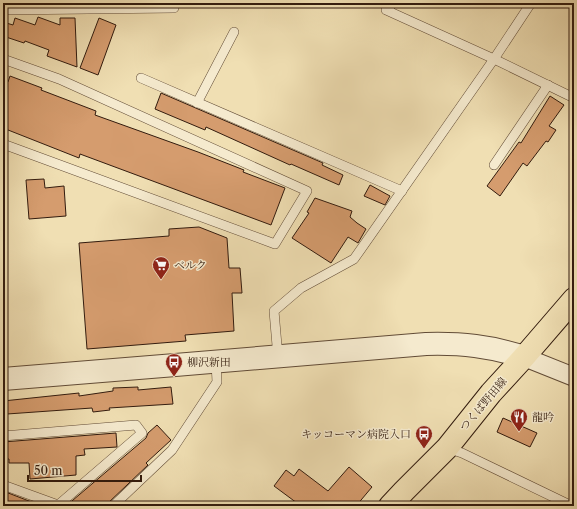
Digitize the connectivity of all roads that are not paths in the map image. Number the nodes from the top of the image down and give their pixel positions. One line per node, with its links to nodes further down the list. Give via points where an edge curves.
1 (174, 3): 4 (lane, via 174,8)
2 (393, 3): 7 (lane, via 386,10)
3 (531, 3): 7 (lane)
4 (3, 10)
5 (234, 32): 11 (lane)
6 (3, 59): 12 (lane, via 59,79 307,191 275,244)
7 (494, 59): 9 (lane); 14 (lane)
8 (141, 78): 11 (lane)
9 (548, 86): 10 (lane); 13 (lane)
10 (574, 98)
11 (197, 102): 14 (lane)
12 (3, 144)
13 (494, 165)
14 (402, 191): 17 (lane, via 354,258 301,288 274,311)
15 (574, 299): 16 (main road, つくば野田線)
16 (524, 357): 17 (street, via 482,346 448,343); 19 (street); 22 (main road, つくば野田線)
17 (278, 358): 18 (street)
18 (216, 362): 20 (street); 26 (lane, via 217,382 172,450)
19 (574, 377)
20 (3, 379)
21 (3, 436): 25 (lane, via 136,425 142,433)
22 (447, 448): 24 (lane); 27 (main road, つくば野田線)
23 (3, 485): 25 (lane)
24 (567, 504)
25 (57, 505)
26 (113, 506)
27 (390, 506)

